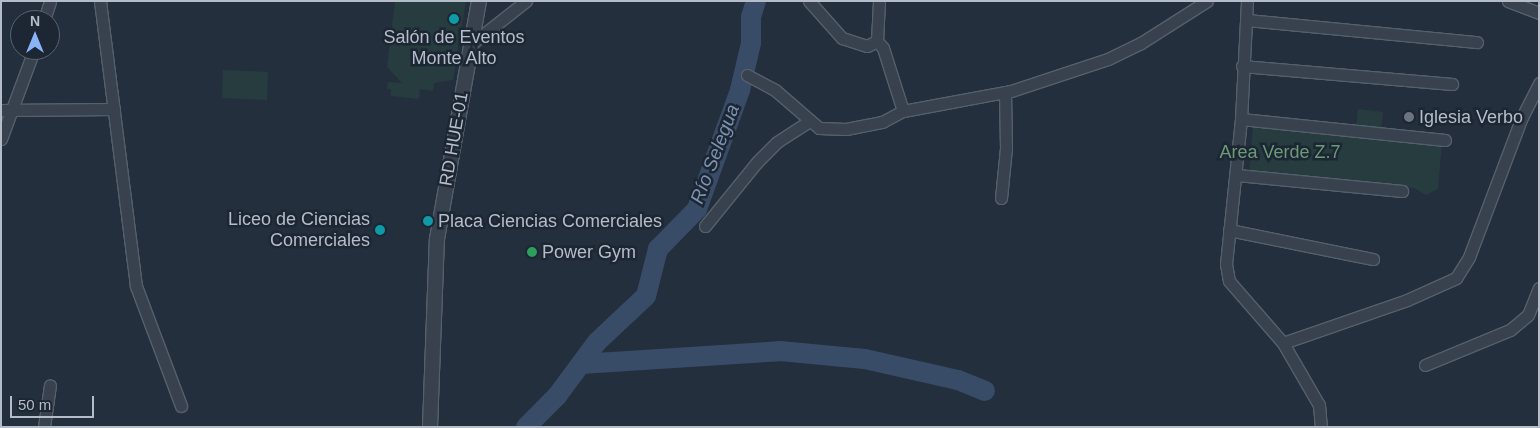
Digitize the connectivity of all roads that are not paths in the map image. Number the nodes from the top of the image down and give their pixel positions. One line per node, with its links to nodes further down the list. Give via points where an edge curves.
1 (100, 1): 22 (street)
2 (479, 1): 13 (street, RD HUE-01)
3 (526, 1): 13 (street)
4 (809, 1): 11 (street, via 842,38 867,46)
5 (879, 1): 11 (street)
6 (1207, 1): 19 (street, via 1141,43 1108,59)
7 (1247, 1): 10 (street)
8 (1508, 1): 9 (street)
9 (1539, 13)
10 (1247, 20): 12 (street); 15 (street)
11 (877, 41): 23 (street, via 883,48)
12 (1477, 42)
13 (470, 45): 40 (street, RD HUE-01, via 437,238)
14 (31, 60): 21 (street)
15 (1242, 66): 18 (street); 24 (street)
16 (747, 75): 25 (street, via 775,90)
17 (1539, 83): 35 (street, via 1522,117 1468,257 1456,278 1407,300)
18 (1452, 84)
19 (1005, 92): 23 (street); 30 (street, via 1006,148)
20 (1, 110): 21 (street)
21 (14, 110): 22 (street); 26 (street)
22 (114, 110): 38 (street, via 136,286)
23 (903, 111): 25 (street, via 882,122 846,129 819,128)
24 (1241, 119): 27 (street); 28 (street)
25 (809, 120): 31 (street, via 777,142 757,162)
26 (1, 139)
27 (1445, 140)
28 (1236, 175): 29 (street); 32 (street)
29 (1402, 191)
30 (1001, 198)
31 (705, 226)
32 (1229, 230): 33 (street); 35 (street, via 1226,264 1229,281)
33 (1374, 259)
34 (1539, 288): 36 (street, via 1528,315 1510,330)
35 (1283, 344): 41 (street, via 1319,405)
36 (1425, 365)
37 (50, 386): 39 (street)
38 (181, 406)
39 (44, 427)
40 (430, 427)
41 (1321, 427)

